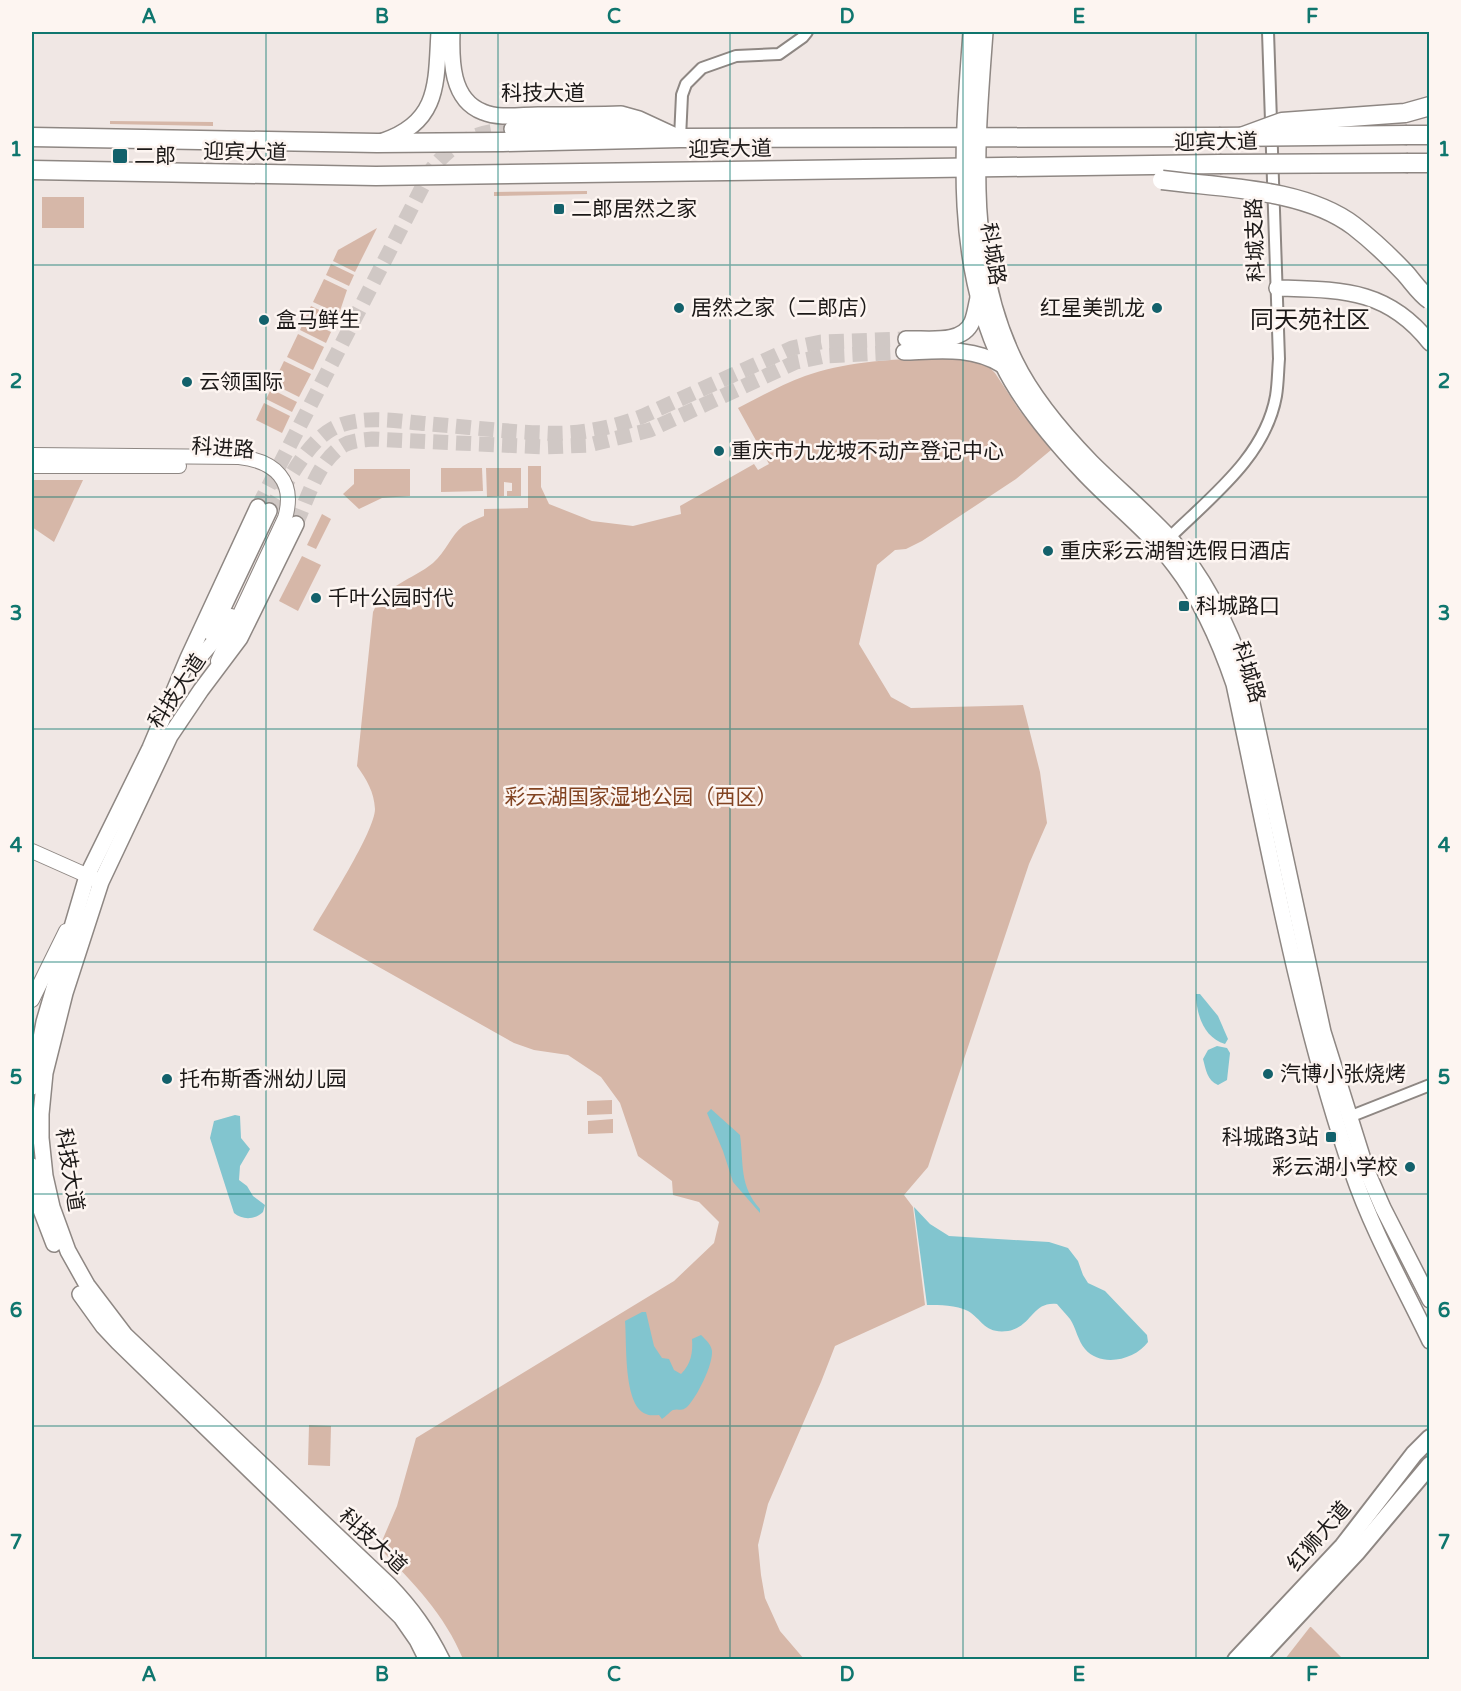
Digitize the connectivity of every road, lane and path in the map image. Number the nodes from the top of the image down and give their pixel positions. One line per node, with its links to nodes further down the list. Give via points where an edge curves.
1 (439, 32): 18 (main road, via 436,88 428,106 412,126)
2 (452, 32): 8 (main road, 科技大道, via 451,54 457,84 465,99 483,112 507,116 621,114)
3 (807, 32): 15 (street, via 779,54 736,56 702,68 686,84 682,95)
4 (970, 32): 17 (main road, 科城路)
5 (984, 32): 17 (main road, 科城路)
6 (1268, 32): 24 (street, 科城支路)
7 (1430, 106): 14 (highway, bridge, via 1405,113 1282,122)
8 (657, 127): 9 (main road, 科技大道); 15 (main road, 科技大道)
9 (512, 129)
10 (32, 131): 13 (main road)
11 (1430, 135): 14 (highway, 迎宾大道, bridge)
12 (32, 137): 13 (highway, 迎宾大道)
13 (57, 137): 18 (highway, 迎宾大道)
14 (1241, 137): 17 (highway, 迎宾大道, bridge)
15 (680, 138): 16 (highway, 迎宾大道); 18 (highway, 迎宾大道)
16 (901, 138): 17 (highway, 迎宾大道); 23 (highway, via 920,146 918,160 844,164)
17 (970, 138): 21 (main road, 科城路)
18 (377, 143)
19 (1430, 162): 20 (highway, 迎宾大道, bridge)
20 (1091, 167): 21 (highway, 迎宾大道); 26 (highway, bridge, via 1256,191 1321,208 1352,224 1385,252)
21 (970, 168): 23 (highway, 迎宾大道); 25 (main road, 科城路, via 966,221); 32 (main road, 科城路, via 987,279 1000,327 1016,364 1073,442)
22 (32, 170): 23 (highway, 迎宾大道, via 376,176)
23 (815, 170)
24 (1277, 288): 27 (main road, via 1337,291 1372,298 1400,312); 32 (street, 科城支路, via 1277,386 1265,429 1236,472)
25 (978, 295): 28 (main road, 科城路); 28 (main road, via 972,322 962,334 905,345 974,352)
26 (1428, 300)
27 (1430, 343)
28 (1002, 365): 32 (main road, 科城路, via 1062,449)
29 (32, 455): 34 (street, via 239,457 270,466 283,478 288,495 285,518)
30 (32, 466): 33 (street, 科进路, via 240,466 265,473 276,483 281,495 279,515 229,619)
31 (296, 524): 34 (main road, 科技大道, via 245,630)
32 (1165, 543): 46 (main road, 科城路, via 1196,573 1214,602 1247,680 1323,1032); 49 (main road, 科城路, via 1225,656 1303,1001 1334,1114 1369,1214)
33 (196, 662): 35 (main road); 35 (main road, 科技大道, via 264,509 188,658)
34 (211, 676): 37 (main road, 科技大道, via 170,736)
35 (150, 748): 37 (main road, 科技大道)
36 (32, 851): 37 (street)
37 (94, 879): 38 (main road, 科技大道); 40 (main road, 科技大道)
38 (76, 913): 39 (street); 41 (main road, 科技大道)
39 (32, 1000)
40 (57, 1024): 41 (street); 53 (main road, 科技大道, via 42,1094 40,1138 59,1230 87,1285 125,1335 412,1609)
41 (36, 1042): 43 (main road, 科技大道)
42 (32, 1070): 43 (main road)
43 (32, 1082): 45 (main road, 科技大道)
44 (1430, 1085): 46 (street)
45 (32, 1087)
46 (1349, 1117): 48 (main road, 科城路, via 1383,1208)
47 (32, 1166): 52 (main road, 科技大道, via 41,1210 59,1256 103,1326 379,1594 401,1617)
48 (1430, 1300)
49 (1430, 1341)
50 (1430, 1438): 54 (main road, 红狮大道, via 1343,1546)
51 (1428, 1467): 55 (main road, 红狮大道, via 1356,1553)
52 (427, 1659)
53 (442, 1659)
54 (1236, 1659)
55 (1256, 1659)

